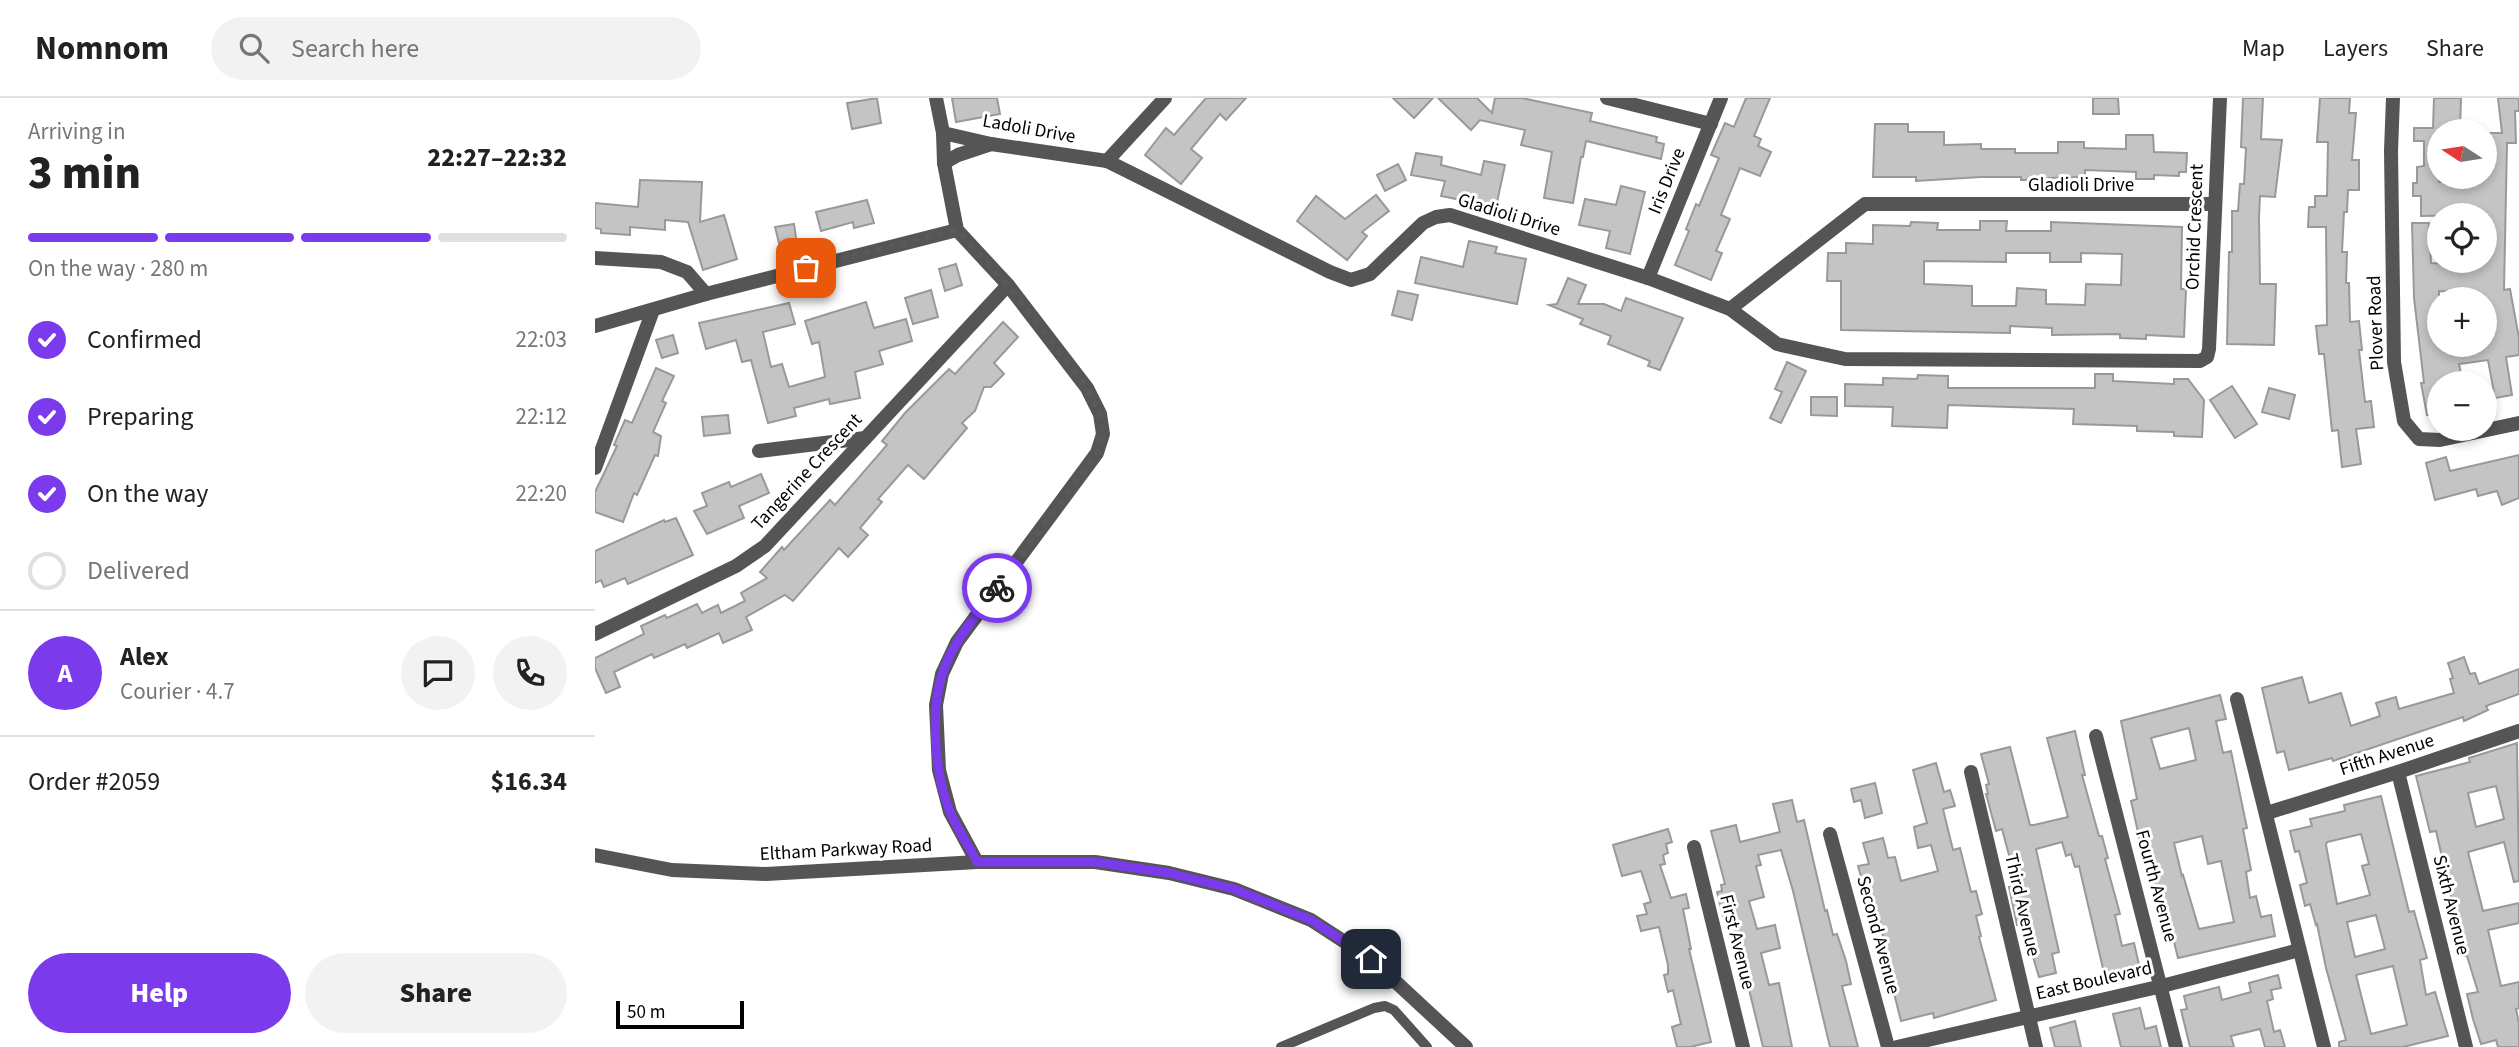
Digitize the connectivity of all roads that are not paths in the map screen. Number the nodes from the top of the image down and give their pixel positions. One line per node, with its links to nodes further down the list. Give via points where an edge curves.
1 (936, 98): 9 (street)
2 (1165, 98): 7 (street)
3 (1607, 98): 8 (street)
4 (1721, 98): 8 (street, Iris Drive)
5 (2220, 98): 13 (street, Orchid Crescent)
6 (2393, 98): 23 (street, Plover Road, via 2394,362 2405,421 2419,439 2440,440)
7 (1151, 104): 11 (street)
8 (1711, 124): 16 (street, Iris Drive)
9 (943, 133): 10 (street, Ladoli Drive); 12 (street)
10 (991, 144): 11 (street, Ladoli Drive); 12 (street)
11 (1107, 161): 16 (street, Gladioli Drive, via 1351,280 1370,274 1423,223 1450,215)
12 (944, 163): 14 (street)
13 (2215, 204): 19 (street, Gladioli Drive, via 1865,204); 22 (street, Orchid Crescent)
14 (957, 230): 17 (street); 18 (street)
15 (595, 258): 18 (street, via 661,262 687,272)
16 (1648, 278): 19 (street, Gladioli Drive)
17 (1008, 285): 24 (street, Tangerine Crescent); 37 (street, via 1087,388 1100,414 1103,434 1097,453 957,642 942,674 936,705 939,770 950,812)
18 (706, 294): 20 (street)
19 (1730, 309): 22 (street, Gladioli Drive, via 1777,344 1845,359 2200,361)
20 (653, 310): 21 (street); 26 (street)
21 (595, 326)
22 (2207, 356)
23 (2519, 423)
24 (865, 438): 25 (street); 27 (street, Tangerine Crescent, via 765,546 736,566)
25 (759, 451)
26 (595, 468)
27 (595, 634)
28 (2237, 699): 33 (street)
29 (2519, 731): 32 (street, Fifth Avenue)
30 (2097, 736): 39 (street, Fourth Avenue)
31 (1972, 772): 40 (street, Third Avenue)
32 (2398, 772): 33 (street, Fifth Avenue); 50 (street, Sixth Avenue)
33 (2267, 813): 38 (street)
34 (1830, 834): 45 (street, Second Avenue)
35 (1694, 847): 44 (street, First Avenue)
36 (595, 855): 37 (street, Eltham Parkway Road, via 672,870 766,874)
37 (977, 862): 43 (street, Eltham Parkway Road, via 1095,862 1234,889 1311,920 1371,959)
38 (2299, 950): 39 (street, East Boulevard); 49 (street)
39 (2162, 986): 40 (street, East Boulevard); 48 (street, Fourth Avenue)
40 (2029, 1015): 46 (street, East Boulevard); 47 (street, Third Avenue)
41 (1282, 1047): 42 (lane, via 1385,1006)
42 (1427, 1047)
43 (1466, 1047)
44 (1743, 1047)
45 (1888, 1047)
46 (1897, 1047)
47 (2036, 1047)
48 (2176, 1047)
49 (2324, 1047)
50 (2465, 1047)

